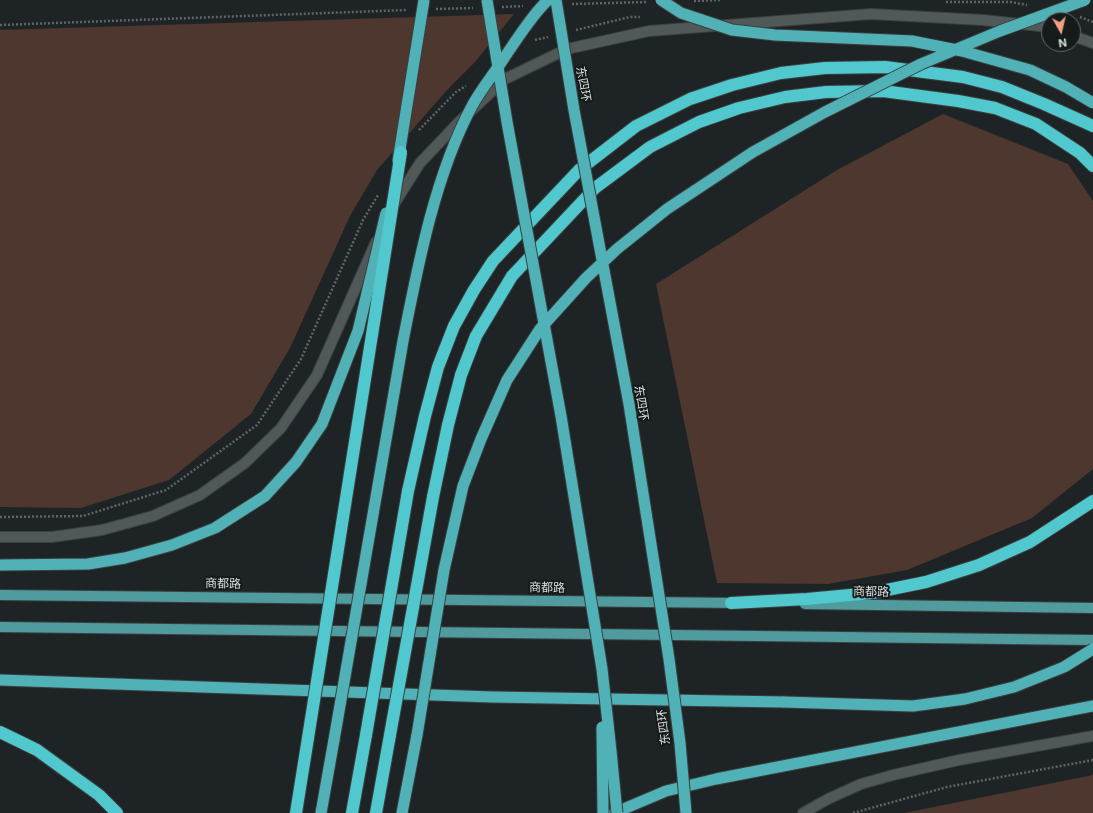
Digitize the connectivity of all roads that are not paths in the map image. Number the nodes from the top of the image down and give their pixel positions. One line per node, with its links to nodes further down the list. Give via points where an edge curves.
1 (487, 0): 23 (highway, bridge, via 561,416)
2 (548, 0): 30 (highway, bridge, via 516,40 472,105 451,153 436,200 416,276 403,341)
3 (1085, 0): 33 (highway, bridge, via 921,64 825,112 753,152 667,210 617,249 540,329 507,380 463,486 444,570)
4 (656, 1): 10 (highway, bridge, via 681,13 732,30 775,35 912,41 962,51 1030,70)
5 (560, 2): 36 (highway, 东四环, bridge, via 579,134 629,404 670,659)
6 (427, 5): 12 (highway, bridge)
7 (1041, 26): 15 (street, via 983,20 871,14 649,31 567,49 505,79 420,163 390,210 317,374 281,428 245,463 200,495 152,516 102,530 52,537)
8 (1081, 39): 9 (street)
9 (1093, 43)
10 (1093, 103)
11 (1093, 126): 31 (highway, bridge, via 1002,87 963,77 885,67 825,68 781,73 690,99 636,126 579,170 493,261 454,326 438,367 424,416 408,491)
12 (401, 152): 16 (highway, bridge, via 358,331 328,410 322,424 296,462 265,496 215,528 172,545 125,558 88,564); 29 (highway, bridge)
13 (1093, 166): 32 (highway, bridge, via 1080,153 1036,124 995,108 883,91 826,92 786,97 739,108 699,122 650,147 595,188 512,276 476,336 461,375 433,497)
14 (1093, 501): 18 (highway, via 1030,542 979,565 926,582 872,593)
15 (0, 537)
16 (0, 565)
17 (0, 595): 18 (main road, 商都路)
18 (731, 603): 19 (main road, 商都路)
19 (1093, 608)
20 (0, 627): 21 (main road)
21 (1093, 640)
22 (1093, 649): 24 (highway, bridge, via 1064,668 1014,687 965,699 913,706 484,697)
23 (602, 669): 34 (highway, bridge); 35 (highway, bridge)
24 (0, 680)
25 (1093, 706): 35 (highway, via 716,779 666,791)
26 (0, 732): 28 (highway, via 37,750 99,795)
27 (1093, 736): 37 (street, via 959,760 893,775 862,784)
28 (116, 813)
29 (296, 813)
30 (321, 813)
31 (352, 813)
32 (376, 813)
33 (402, 813)
34 (603, 813)
35 (615, 813)
36 (686, 813)
37 (803, 813)

